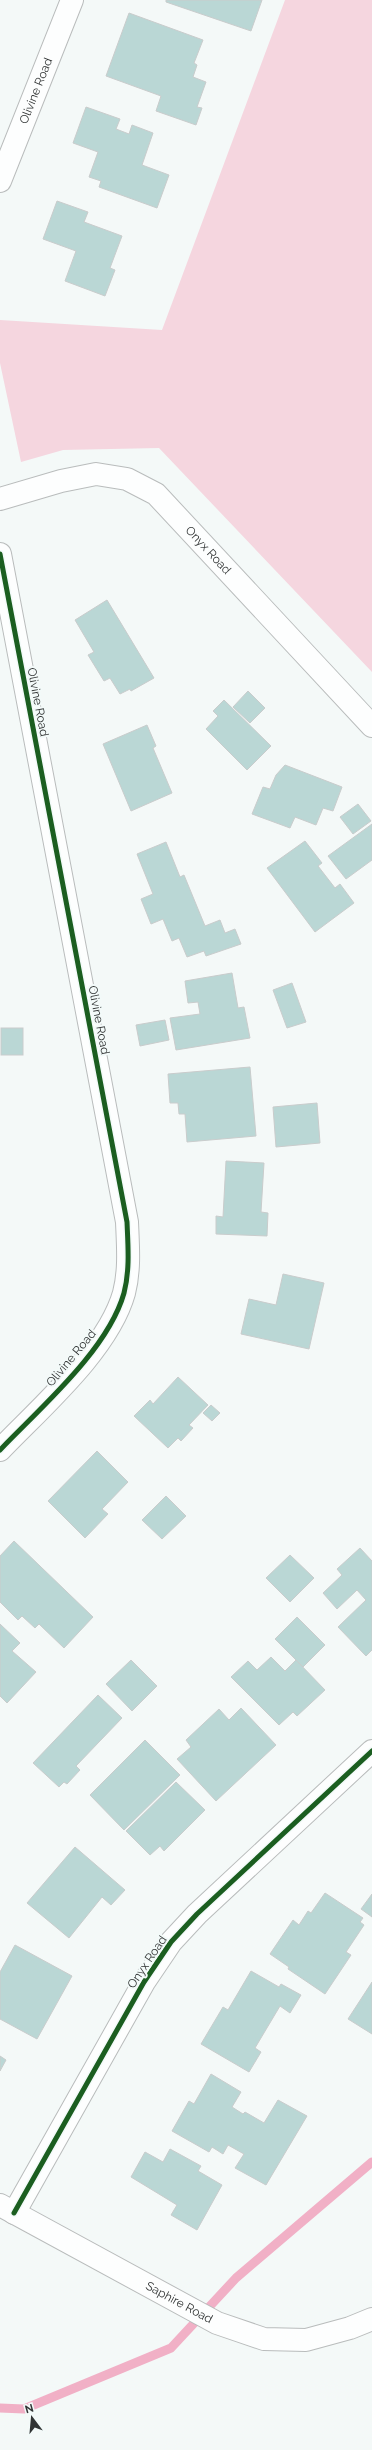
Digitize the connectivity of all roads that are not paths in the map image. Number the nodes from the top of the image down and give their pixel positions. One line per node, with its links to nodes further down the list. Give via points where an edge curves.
1 (72, 0): 2 (street, Olivine Road)
2 (0, 182)
3 (0, 499): 5 (street, Onyx Road, via 61,481 96,474 127,480 156,494)
4 (0, 554): 6 (street, Olivine Road, via 127,1222 129,1258 124,1293 109,1328 82,1364)
5 (372, 726)
6 (0, 1450)
7 (372, 1751): 8 (street, Onyx Road, via 197,1914 171,1942 144,1982)
8 (7, 2209): 9 (street, Saphire Road, via 217,2323 264,2339 306,2340)
9 (372, 2319)

